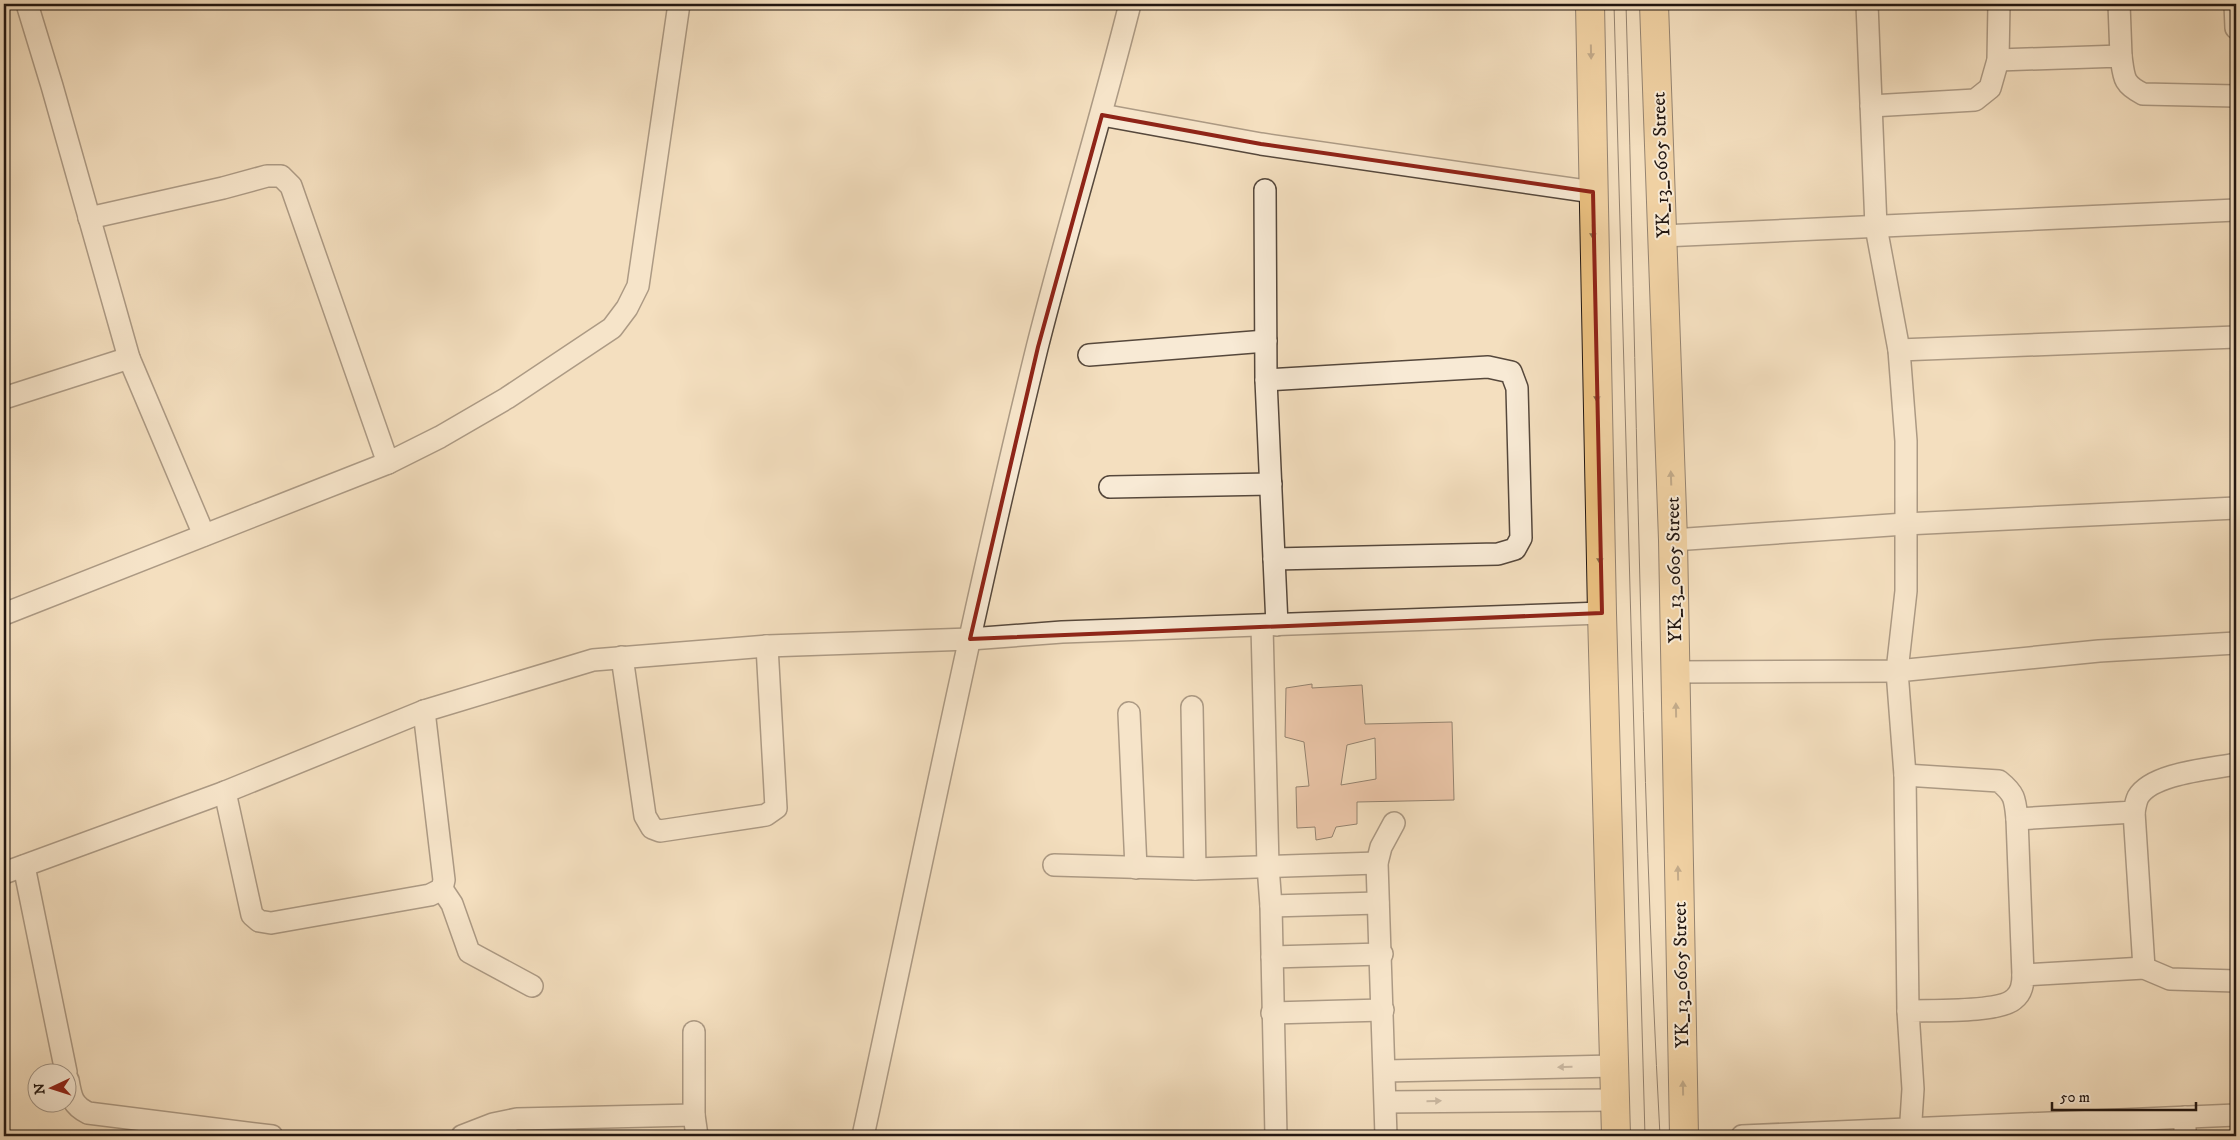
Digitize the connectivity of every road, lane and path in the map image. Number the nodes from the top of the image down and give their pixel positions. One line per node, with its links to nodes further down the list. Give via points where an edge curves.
1 (27, 4): 19 (street)
2 (678, 4): 29 (street, via 638,286 627,308 612,328 507,398)
3 (1130, 4): 15 (street)
4 (1590, 4): 17 (main road, one-way to 17)
5 (1654, 4): 21 (main road, YK_13_0605 Street)
6 (1867, 4): 14 (street)
7 (1999, 4): 12 (street)
8 (2119, 4): 11 (street)
9 (2235, 4): 10 (street)
10 (2236, 28)
11 (2121, 56): 12 (street); 13 (street, via 2124,78 2130,88 2143,94)
12 (1998, 60): 14 (street, via 1990,88 1975,100)
13 (2236, 96)
14 (1871, 106): 20 (street)
15 (1102, 115): 17 (street, via 1261,144); 40 (street, via 1038,347)
16 (1265, 190): 23 (street)
17 (1593, 192): 37 (main road, one-way to 37)
18 (2236, 210): 20 (street)
19 (89, 218): 26 (street); 29 (street, via 267,176 281,176 291,186)
20 (1876, 227): 21 (street); 24 (street)
21 (1662, 236): 35 (main road, YK_13_0605 Street, one-way to 21)
22 (2236, 336): 24 (street)
23 (1266, 341): 25 (street); 27 (street)
24 (1899, 350): 33 (street, via 1906,441)
25 (1089, 355)
26 (129, 358): 28 (street); 34 (street)
27 (1266, 380): 30 (street); 36 (street, via 1488,367 1510,372 1517,388 1521,538 1515,549 1498,554)
28 (4, 398)
29 (388, 463): 34 (street)
30 (1271, 484): 31 (street); 36 (street)
31 (1110, 487)
32 (2236, 508): 33 (street)
33 (1905, 524): 35 (street); 44 (street, via 1906,590)
34 (204, 535): 38 (street)
35 (1673, 540): 45 (main road, YK_13_0605 Street)
36 (1274, 559): 39 (street)
37 (1602, 613): 39 (street); 76 (main road)
38 (4, 614)
39 (1270, 625): 40 (street, via 1062,632); 58 (street)
40 (970, 639): 42 (street); 90 (street)
41 (2236, 643): 44 (street, via 2099,651)
42 (767, 646): 43 (street); 43 (street, via 776,808 766,815 660,831 652,828 645,816)
43 (622, 657): 47 (street, via 593,660)
44 (1896, 671): 45 (street); 50 (street)
45 (1676, 672): 94 (main road, YK_13_0605 Street, one-way to 45)
46 (1192, 707): 60 (street)
47 (424, 711): 51 (street); 62 (street, via 444,880)
48 (1130, 713): 59 (street)
49 (2236, 764): 52 (street, via 2162,778 2138,796)
50 (1905, 775): 53 (street, via 1999,781 2015,798); 72 (street)
51 (225, 792): 57 (street); 62 (street, via 252,915 259,921 271,923 430,896)
52 (2134, 812): 53 (street); 67 (street)
53 (2017, 819): 68 (street)
54 (1394, 823): 55 (street, via 1381,847)
55 (1377, 863): 58 (street); 63 (street)
56 (1054, 865): 59 (street)
57 (24, 866): 61 (street); 75 (street)
58 (1268, 866): 60 (street); 64 (street)
59 (1136, 868): 60 (street)
60 (1195, 869)
61 (4, 873)
62 (442, 889): 70 (street, via 452,904 468,952)
63 (1378, 903): 64 (street); 65 (street)
64 (1271, 906): 66 (street)
65 (1382, 954): 66 (street); 71 (street)
66 (1272, 957): 73 (street)
67 (2144, 968): 68 (street); 69 (street, via 2170,979)
68 (2023, 975): 72 (street, via 2022,987 2014,999 2000,1007)
69 (2236, 981)
70 (532, 986)
71 (1383, 1010): 73 (street); 77 (street)
72 (1908, 1011): 86 (street, via 1913,1089)
73 (1272, 1013): 91 (street)
74 (694, 1032): 82 (street)
75 (64, 1062)
76 (1614, 1066): 77 (street, one-way to 77); 78 (main road)
77 (1386, 1071): 79 (street)
78 (1614, 1100): 79 (street, one-way to 78); 93 (main road)
79 (1386, 1102): 92 (street)
80 (78, 1108): 87 (street, via 88,1113)
81 (2236, 1114): 83 (street)
82 (694, 1115): 88 (street, via 518,1119); 89 (street)
83 (2185, 1127): 84 (street)
84 (2092, 1129): 85 (street)
85 (2000, 1130): 86 (street)
86 (1909, 1133): 95 (street)
87 (272, 1136)
88 (462, 1136)
89 (697, 1136)
90 (863, 1136)
91 (1276, 1136)
92 (1386, 1136)
93 (1616, 1136)
94 (1684, 1136)
95 (1742, 1136)

